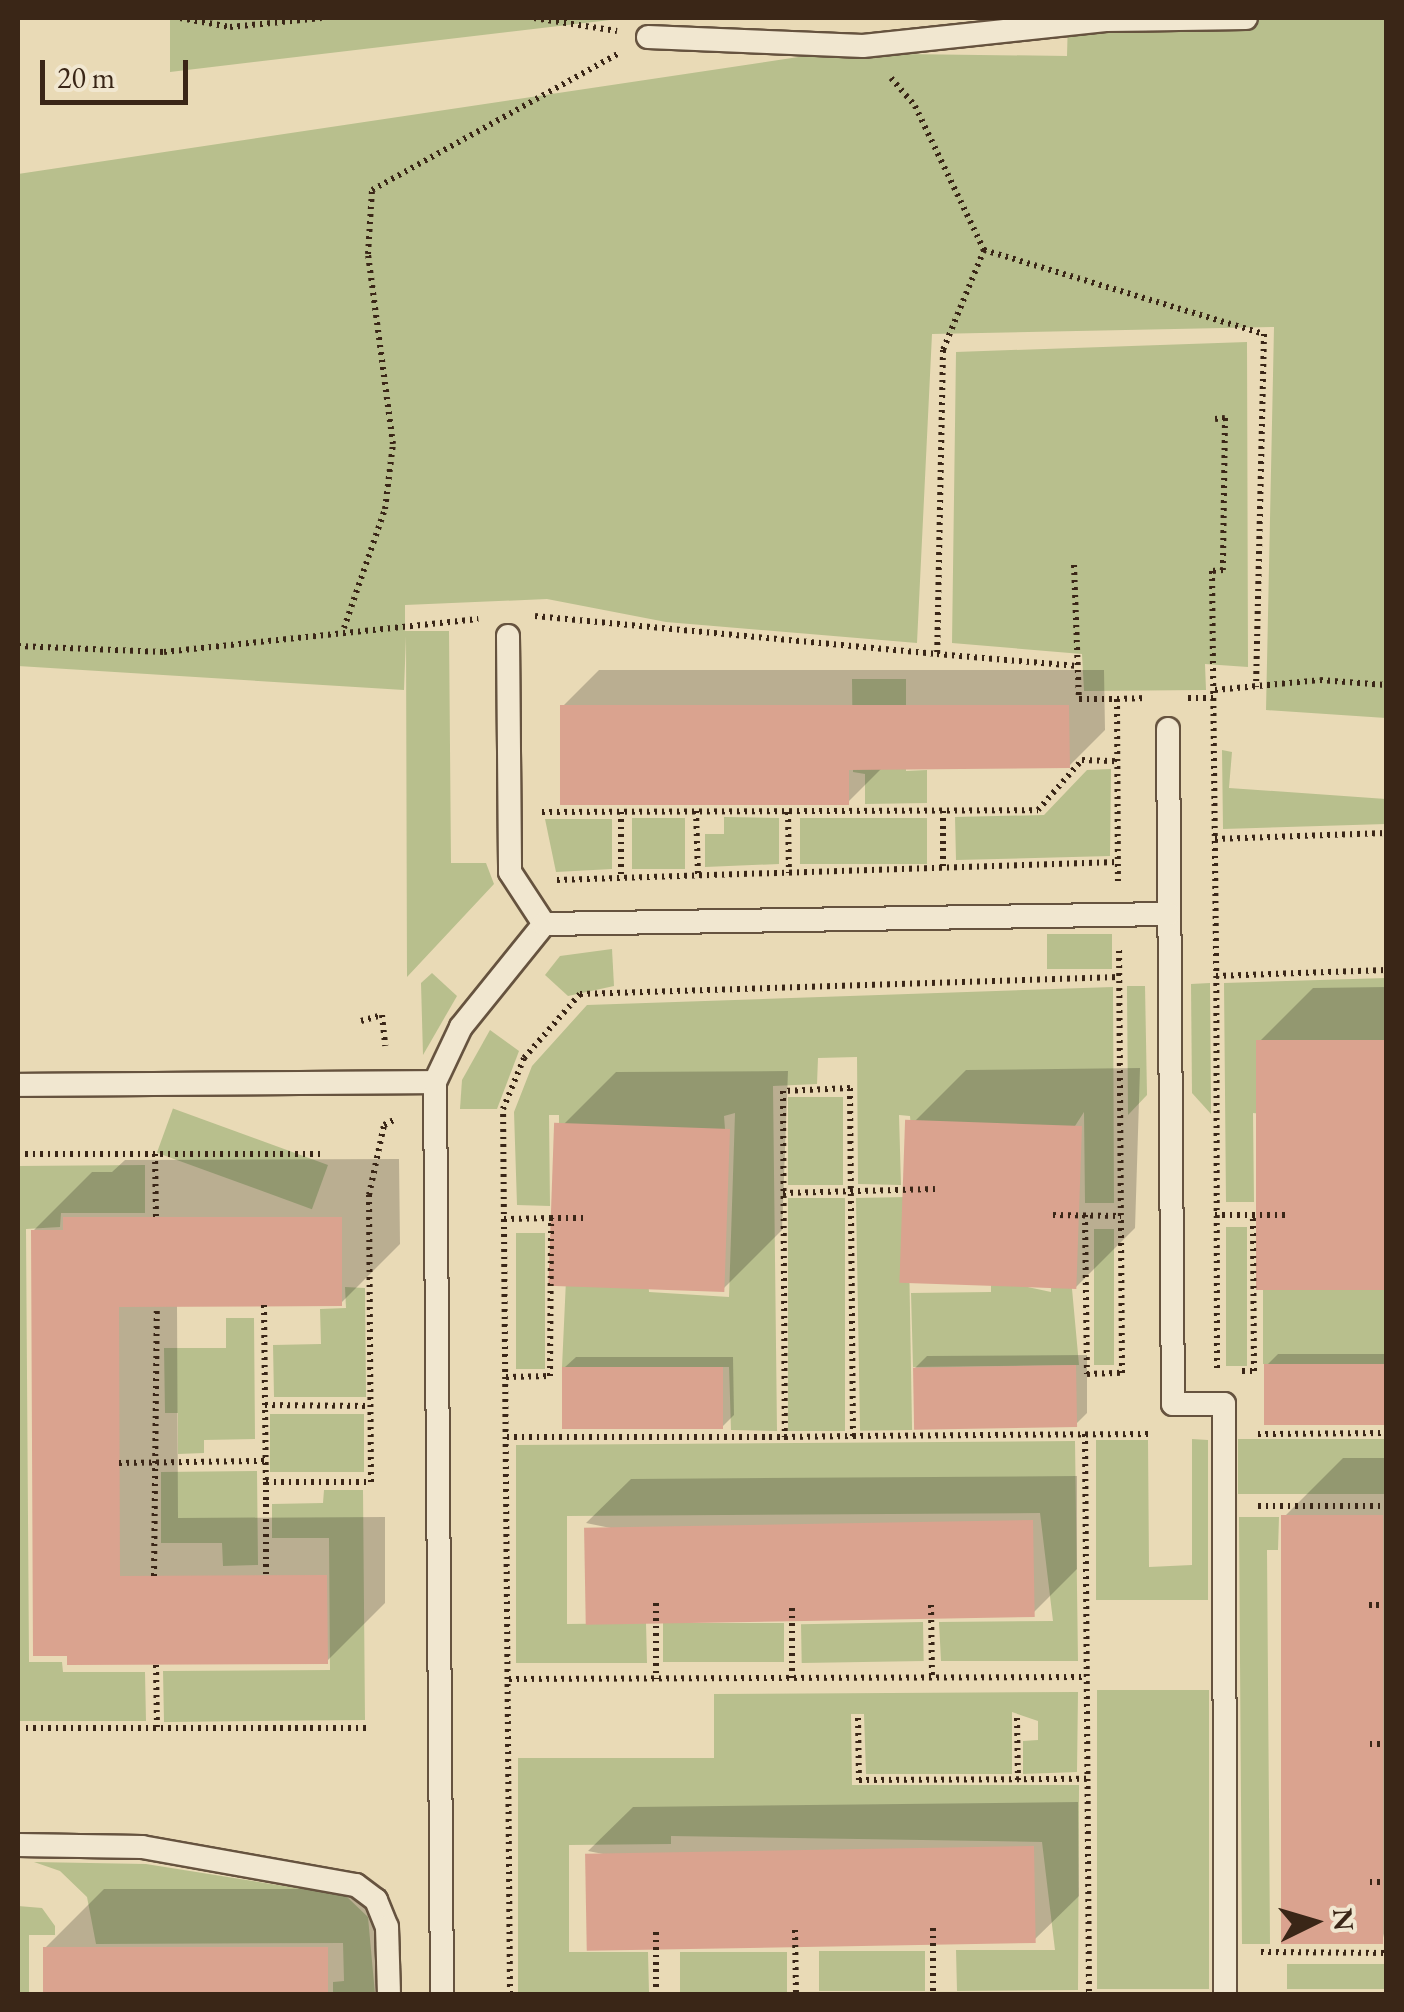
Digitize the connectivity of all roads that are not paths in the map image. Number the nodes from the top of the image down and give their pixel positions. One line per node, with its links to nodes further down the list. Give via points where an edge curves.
1 (1246, 18): 2 (lane, via 1106,20 863,46)
2 (648, 37)
3 (508, 636): 6 (lane, via 510,872)
4 (1168, 729): 5 (lane)
5 (1169, 914): 6 (lane); 12 (lane, via 1173,1404 1224,1404)
6 (544, 924): 7 (lane, via 461,1027)
7 (436, 1082): 8 (lane); 11 (lane)
8 (18, 1085)
9 (18, 1844): 10 (lane, via 142,1847 356,1886 376,1900 386,1927)
10 (389, 1994)
11 (442, 1994)
12 (1225, 1994)

